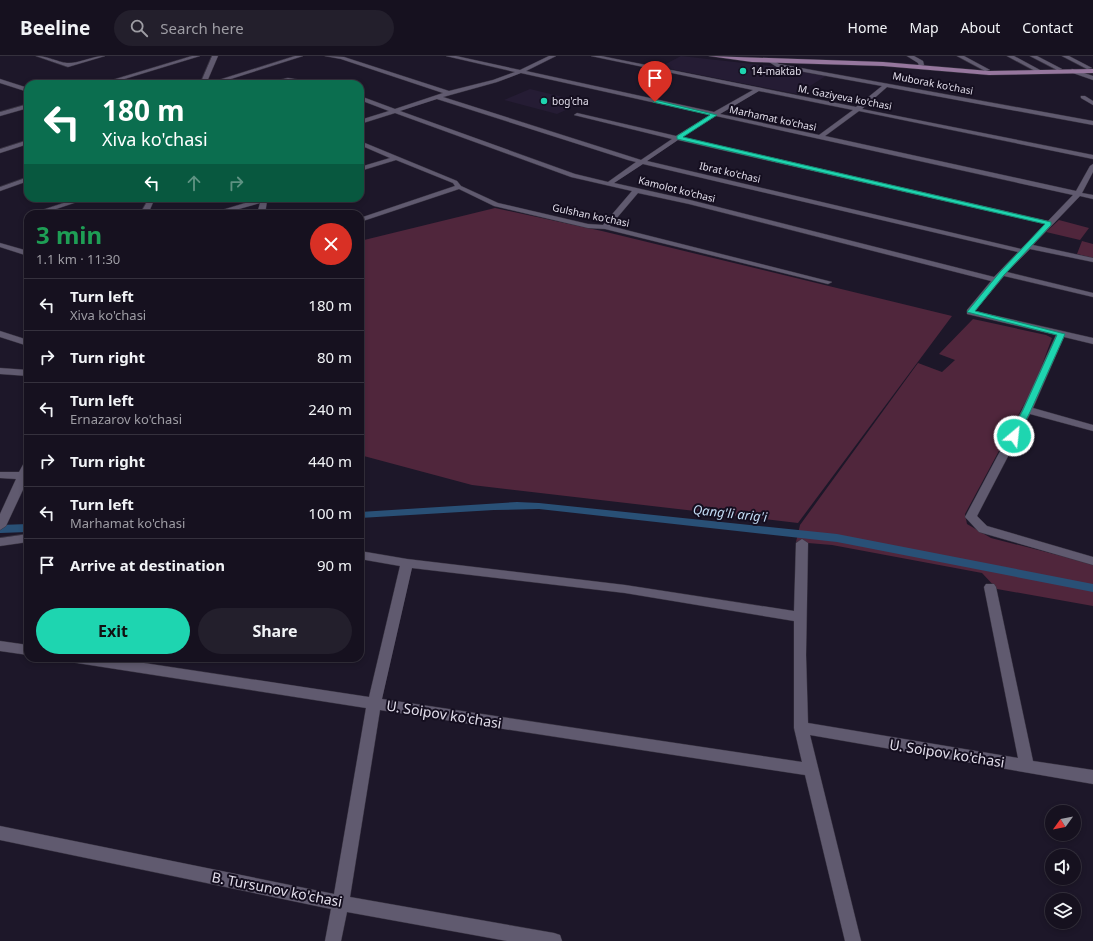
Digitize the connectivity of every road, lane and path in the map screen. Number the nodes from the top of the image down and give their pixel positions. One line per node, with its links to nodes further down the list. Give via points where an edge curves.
1 (39, 56): 2 (street, via 71,64)
2 (102, 56)
3 (197, 56): 29 (street)
4 (215, 56): 30 (street)
5 (300, 56): 18 (street)
6 (328, 56): 37 (street, via 342,58)
7 (449, 56): 26 (street, Marhamat ko'chasi)
8 (553, 56): 26 (street)
9 (594, 56): 36 (street, M. Gaziyeva ko'chasi)
10 (712, 56): 17 (main road)
11 (729, 56): 17 (main road)
12 (910, 56): 19 (street)
13 (960, 56): 23 (street)
14 (1010, 56): 24 (street)
15 (1033, 56): 20 (street)
16 (1065, 56): 21 (street)
17 (773, 59): 19 (main road, via 879,61); 25 (main road, via 883,64 989,73); 34 (street, Muborak ko'chasi, via 777,65)
18 (269, 65): 22 (street); 31 (street)
19 (921, 65): 23 (main road)
20 (1059, 69): 21 (main road); 24 (main road)
21 (1092, 69): 25 (main road)
22 (275, 70)
23 (987, 70): 24 (main road)
24 (1037, 70)
25 (1072, 71): 28 (street)
26 (520, 72): 37 (street); 47 (street, Marhamat ko'chasi)
27 (282, 75): 32 (street)
28 (1093, 78)
29 (116, 80)
30 (205, 80)
31 (222, 80)
32 (288, 80)
33 (0, 81): 35 (street)
34 (887, 84): 43 (street); 49 (street, Muborak ko'chasi)
35 (24, 89)
36 (758, 89): 43 (street, M. Gaziyeva ko'chasi); 47 (street)
37 (449, 93): 39 (street)
38 (1093, 96): 41 (street, via 1083,97)
39 (438, 97): 44 (street); 57 (street, Ibrat ko'chasi)
40 (364, 100): 44 (street, Kamolot ko'chasi)
41 (1093, 103)
42 (24, 107): 45 (street)
43 (858, 109): 50 (street); 55 (street, M. Gaziyeva ko'chasi)
44 (393, 111): 48 (street); 61 (street, Kamolot ko'chasi, via 573,176)
45 (0, 114)
46 (578, 114): 51 (street)
47 (715, 115): 50 (street, Marhamat ko'chasi); 51 (street)
48 (364, 121)
49 (1093, 123)
50 (820, 137): 65 (street, Marhamat ko'chasi)
51 (679, 138): 57 (street); 72 (street)
52 (24, 143): 54 (street)
53 (364, 145): 56 (street, Gulshan ko'chasi)
54 (0, 151)
55 (1093, 157)
56 (396, 158): 59 (street); 62 (street, Gulshan ko'chasi, via 455,182)
57 (644, 162): 61 (street); 75 (street, Ibrat ko'chasi)
58 (1093, 166): 65 (street)
59 (364, 168)
60 (24, 180): 63 (street)
61 (610, 183): 64 (street, Kamolot ko'chasi)
62 (459, 187): 71 (street); 73 (street, Gulshan ko'chasi, via 496,205)
63 (0, 189)
64 (637, 190): 73 (street); 78 (street, Kamolot ko'chasi)
65 (1078, 194): 66 (street, Marhamat ko'chasi); 72 (street)
66 (1093, 197)
67 (73, 202): 69 (street)
68 (256, 202): 70 (street)
69 (47, 210)
70 (227, 210)
71 (364, 219)
72 (1049, 223): 75 (street)
73 (605, 228): 79 (street, Gulshan ko'chasi)
74 (0, 245): 76 (street)
75 (1025, 248): 77 (street, Ibrat ko'chasi); 78 (street)
76 (24, 253)
77 (1093, 260)
78 (999, 276): 80 (street, Kamolot ko'chasi); 82 (street, via 970,312)
79 (828, 282)
80 (1093, 295)
81 (0, 334): 84 (street)
82 (1061, 334): 83 (street); 87 (street)
83 (1093, 341)
84 (24, 342)
85 (0, 371): 86 (street)
86 (24, 372)
87 (1027, 410): 88 (street); 97 (street, via 971,517 983,529)
88 (1093, 428)
89 (0, 475): 90 (street)
90 (24, 476)
91 (24, 480): 92 (street)
92 (0, 526)
93 (24, 539): 94 (street)
94 (0, 542)
95 (802, 543): 100 (street)
96 (364, 556): 98 (street)
97 (1093, 561)
98 (407, 563): 100 (street, via 625,589); 104 (street)
99 (990, 587): 106 (street)
100 (800, 617): 105 (street)
101 (0, 646): 102 (street)
102 (24, 649)
103 (103, 662): 104 (street, U. Soipov ko'chasi)
104 (374, 704): 107 (street, U. Soipov ko'chasi); 110 (street)
105 (801, 728): 106 (street, U. Soipov ko'chasi); 107 (street)
106 (1027, 766): 108 (street, U. Soipov ko'chasi)
107 (812, 770): 111 (street)
108 (1093, 776)
109 (0, 833): 110 (street, B. Tursunov ko'chasi)
110 (341, 903): 112 (street); 113 (street, B. Tursunov ko'chasi)
111 (856, 940)
112 (333, 941)
113 (554, 941)

